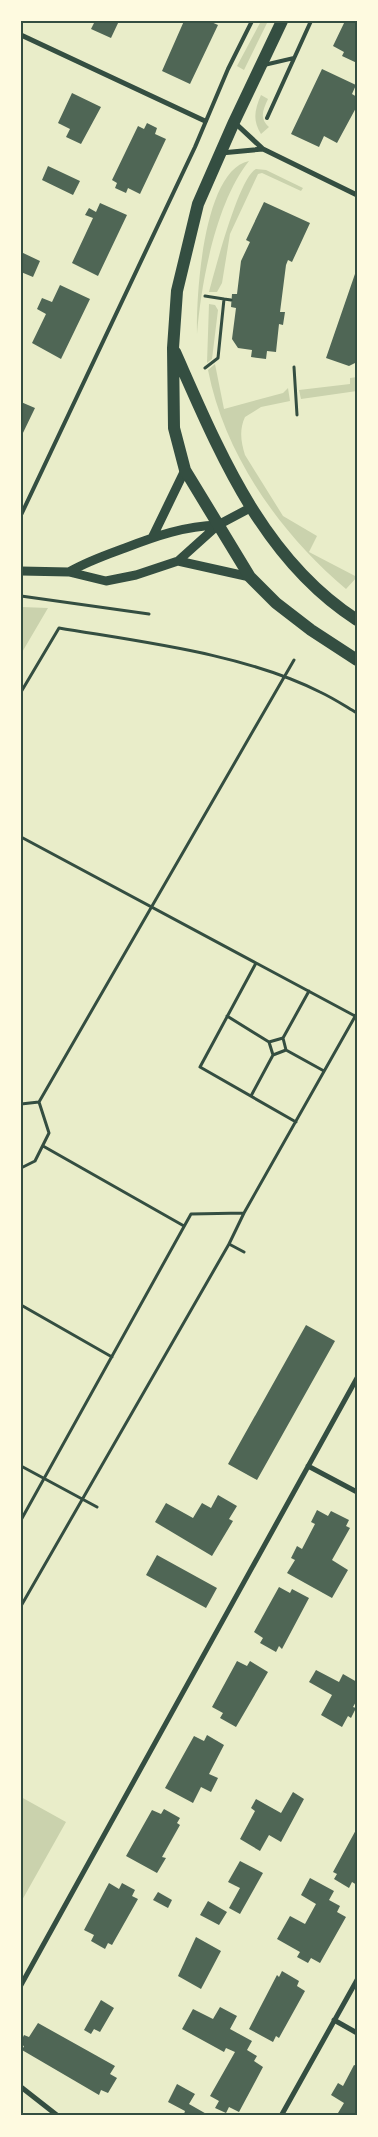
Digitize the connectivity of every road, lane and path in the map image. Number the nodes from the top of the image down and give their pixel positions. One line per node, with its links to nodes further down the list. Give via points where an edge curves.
1 (252, 21): 8 (lane)
2 (282, 21): 6 (main road)
3 (311, 21): 5 (lane)
4 (21, 35): 8 (street)
5 (294, 58): 6 (lane); 7 (lane)
6 (260, 66): 9 (main road)
7 (267, 118)
8 (206, 121): 22 (lane)
9 (234, 122): 10 (street); 11 (main road)
10 (263, 149): 11 (street); 12 (street)
11 (219, 153): 16 (main road, via 198,204 176,291)
12 (357, 195)
13 (205, 296): 14 (path)
14 (224, 299): 15 (path); 18 (path, via 218,358)
15 (231, 300)
16 (174, 348): 20 (main road, via 174,428); 21 (main road)
17 (294, 367): 19 (path)
18 (205, 368)
19 (297, 415)
20 (185, 470): 23 (main road); 24 (street)
21 (250, 508): 23 (street); 31 (main road, via 284,555 332,604)
22 (21, 514)
23 (218, 525): 24 (street); 25 (street); 28 (main road)
24 (153, 536): 27 (street, via 93,558)
25 (178, 561): 27 (street, via 106,581); 28 (street)
26 (21, 572): 27 (street)
27 (69, 572)
28 (250, 577): 33 (main road, via 297,619)
29 (21, 596): 30 (path)
30 (149, 614)
31 (357, 620)
32 (294, 660): 34 (path)
33 (357, 660)
34 (284, 678): 35 (path, via 228,660 59,628); 36 (path, via 320,692); 38 (path)
35 (21, 692)
36 (357, 713)
37 (21, 837): 38 (path)
38 (152, 907): 39 (path); 49 (path)
39 (256, 963): 40 (path); 42 (path)
40 (309, 991): 41 (path); 43 (path)
41 (356, 1014): 47 (path)
42 (228, 1016): 44 (path); 48 (path, via 200,1067)
43 (283, 1038): 44 (path); 45 (path)
44 (269, 1042): 46 (path)
45 (286, 1050): 46 (path); 47 (path)
46 (273, 1055): 48 (path)
47 (324, 1071): 51 (path)
48 (251, 1096): 51 (path)
49 (39, 1102): 50 (path); 52 (path, via 49,1133)
50 (21, 1104)
51 (296, 1122): 54 (path)
52 (43, 1146): 53 (path, via 35,1161); 55 (path)
53 (21, 1168)
54 (244, 1213): 55 (path, via 191,1214); 56 (path)
55 (184, 1226): 59 (path)
56 (229, 1244): 57 (path); 65 (path)
57 (244, 1252)
58 (21, 1305): 59 (path)
59 (112, 1357): 63 (path)
60 (357, 1378): 62 (street)
61 (21, 1466): 63 (path)
62 (308, 1466): 64 (street); 70 (street)
63 (44, 1479): 65 (path); 67 (path)
64 (357, 1492)
65 (82, 1500): 66 (path); 68 (path)
66 (97, 1507)
67 (21, 1520)
68 (21, 1606)
69 (357, 1980): 71 (street)
70 (21, 1985)
71 (334, 2020): 72 (street); 75 (street)
72 (357, 2033)
73 (21, 2087): 74 (street)
74 (58, 2116)
75 (281, 2116)

